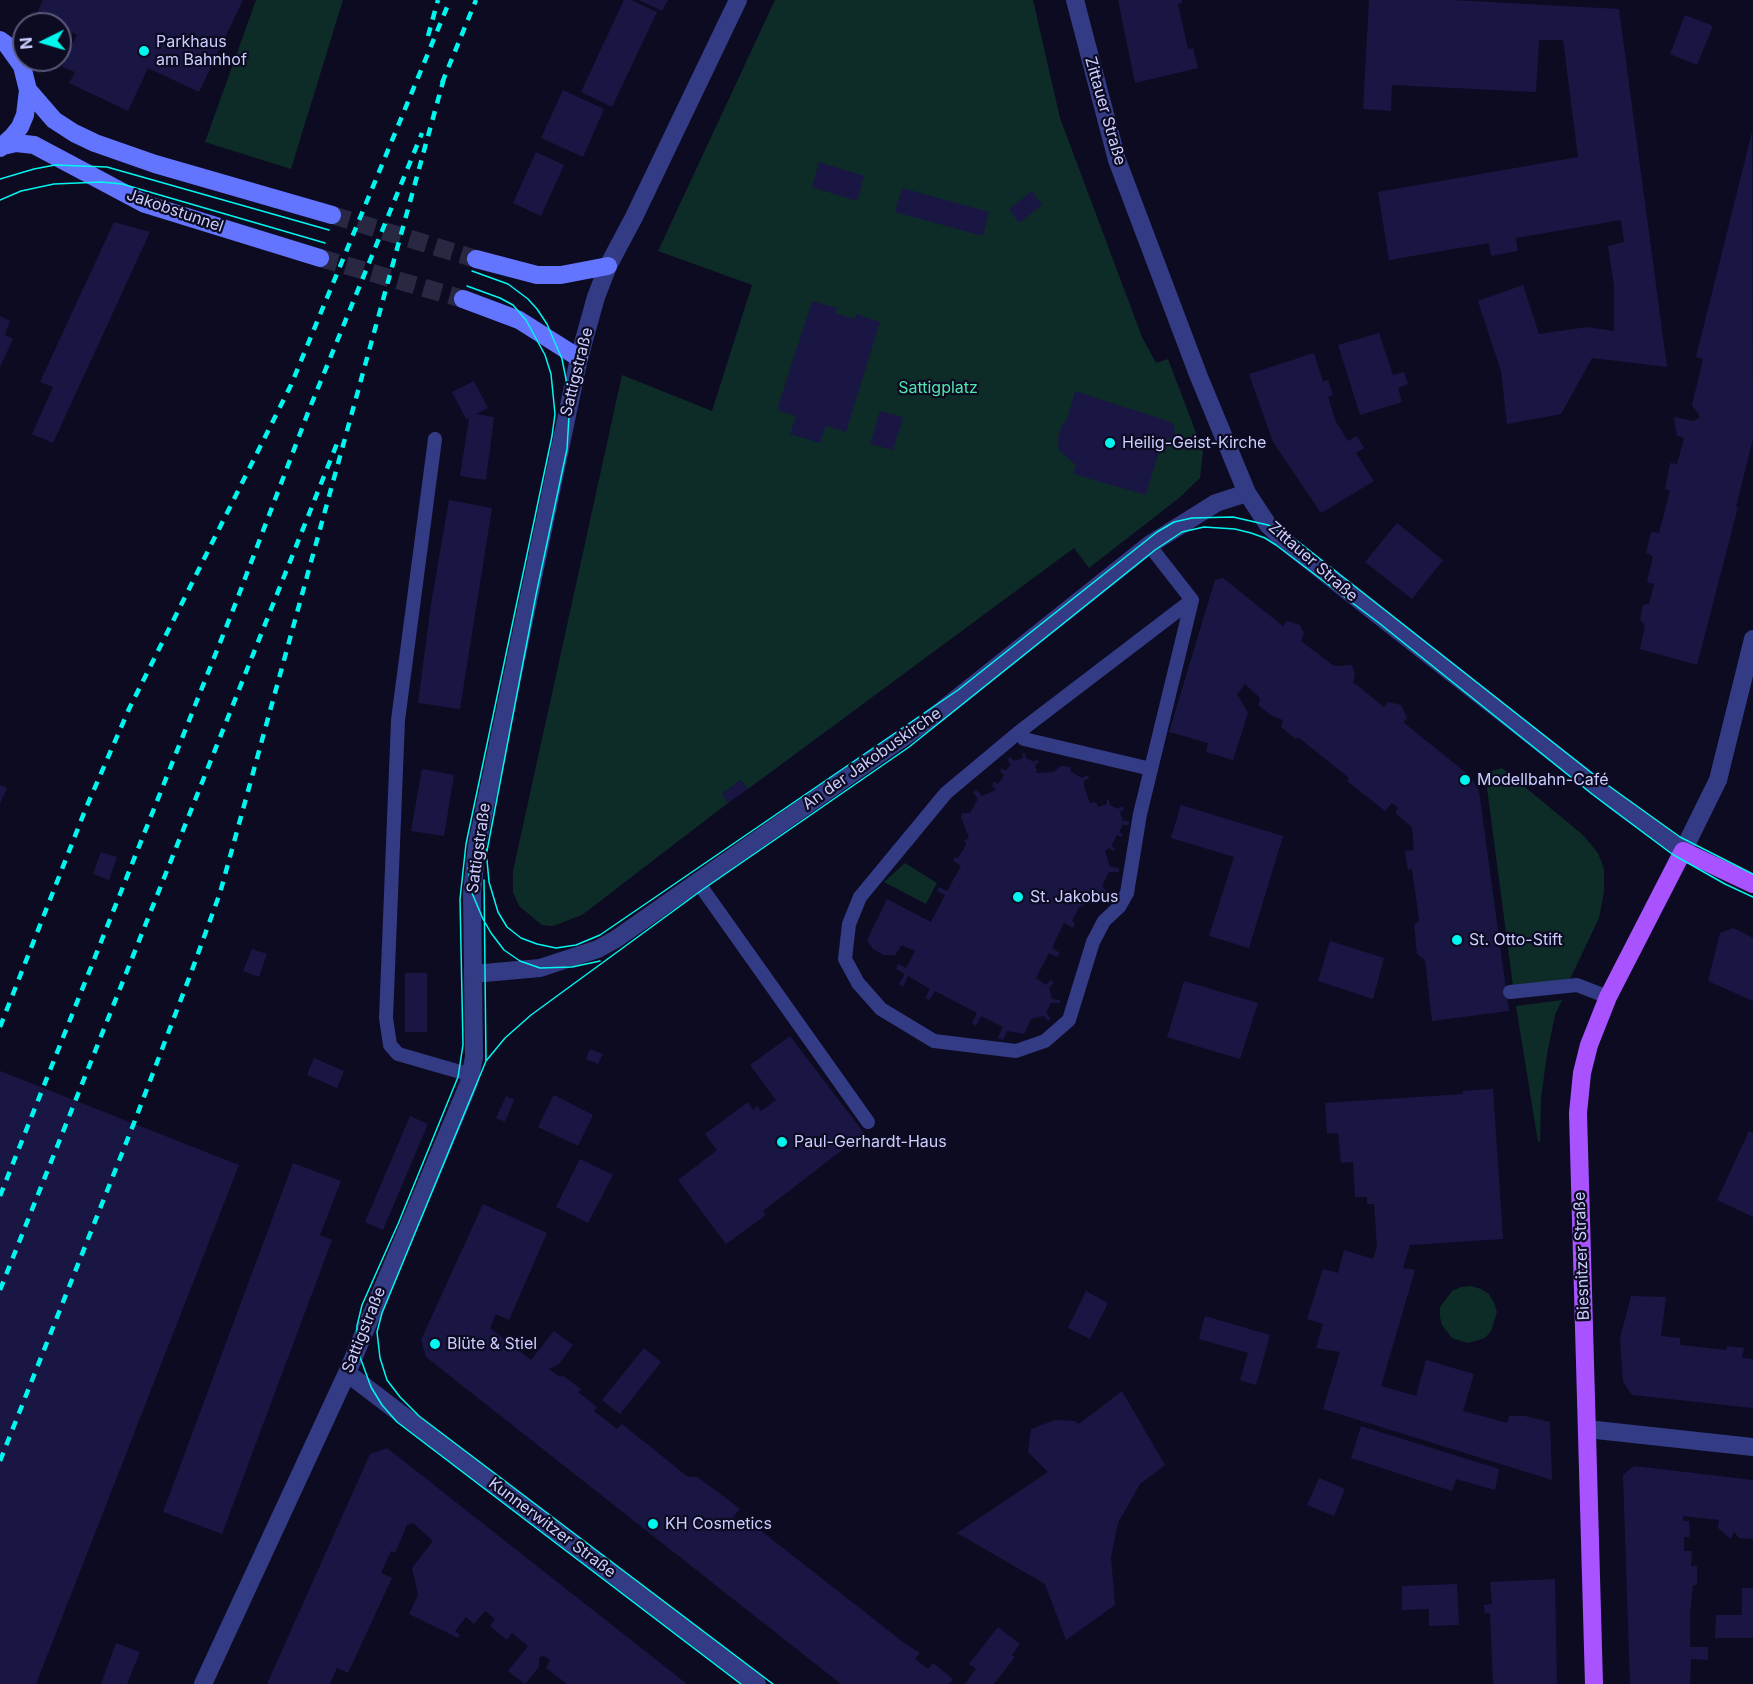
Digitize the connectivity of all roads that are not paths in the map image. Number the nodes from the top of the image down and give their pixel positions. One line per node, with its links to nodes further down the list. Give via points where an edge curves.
1 (738, 0): 10 (street, Sattigstraße)
2 (1075, 0): 14 (street, Zittauer Straße, via 1117,160)
3 (0, 23): 4 (street)
4 (4, 42): 5 (street, via 22,66)
5 (28, 90): 6 (street, via 25,115); 7 (street, via 54,120 95,143)
6 (2, 147): 8 (street, Jakobstunnel, via 16,143 34,145 145,204)
7 (332, 215)
8 (320, 258)
9 (476, 259): 10 (street, via 537,275 561,275)
10 (608, 266): 12 (street, Sattigstraße)
11 (463, 299): 12 (street, via 519,320)
12 (579, 358): 23 (street, Sattigstraße, via 477,845 472,892)
13 (435, 438): 26 (lane, via 398,720 386,1018 390,1045 398,1054)
14 (1247, 493): 15 (street, An der Jakobuskirche, via 1216,503); 20 (street, Zittauer Straße, via 1268,525 1288,544)
15 (1149, 545): 16 (lane); 21 (street, An der Jakobuskirche, via 937,714)
16 (1192, 600): 18 (lane); 19 (lane)
17 (1753, 639): 20 (street, via 1718,780)
18 (1019, 732): 19 (lane, via 1024,739); 19 (lane, via 946,793 860,897 849,924 845,959 858,983 881,1009 934,1041 1016,1051 1045,1041 1069,1020 1093,942 1127,893)
19 (1151, 769)
20 (1683, 851): 22 (main road, Zittauer Straße); 25 (main road, Biesnitzer Straße)
21 (697, 881): 23 (street, An der Jakobuskirche, via 598,949 540,968); 27 (lane)
22 (1753, 884)
23 (473, 974): 26 (street, Sattigstraße)
24 (1510, 992): 25 (lane, via 1577,985)
25 (1608, 997): 29 (main road, Biesnitzer Straße, via 1589,1045 1578,1113)
26 (471, 1075): 28 (street, Sattigstraße)
27 (868, 1122)
28 (347, 1373): 31 (street, Sattigstraße); 32 (street, Kunnerwitzer Straße)
29 (1587, 1429): 30 (street); 33 (main road, Biesnitzer Straße)
30 (1753, 1447)
31 (203, 1684)
32 (757, 1684)
33 (1594, 1684)

